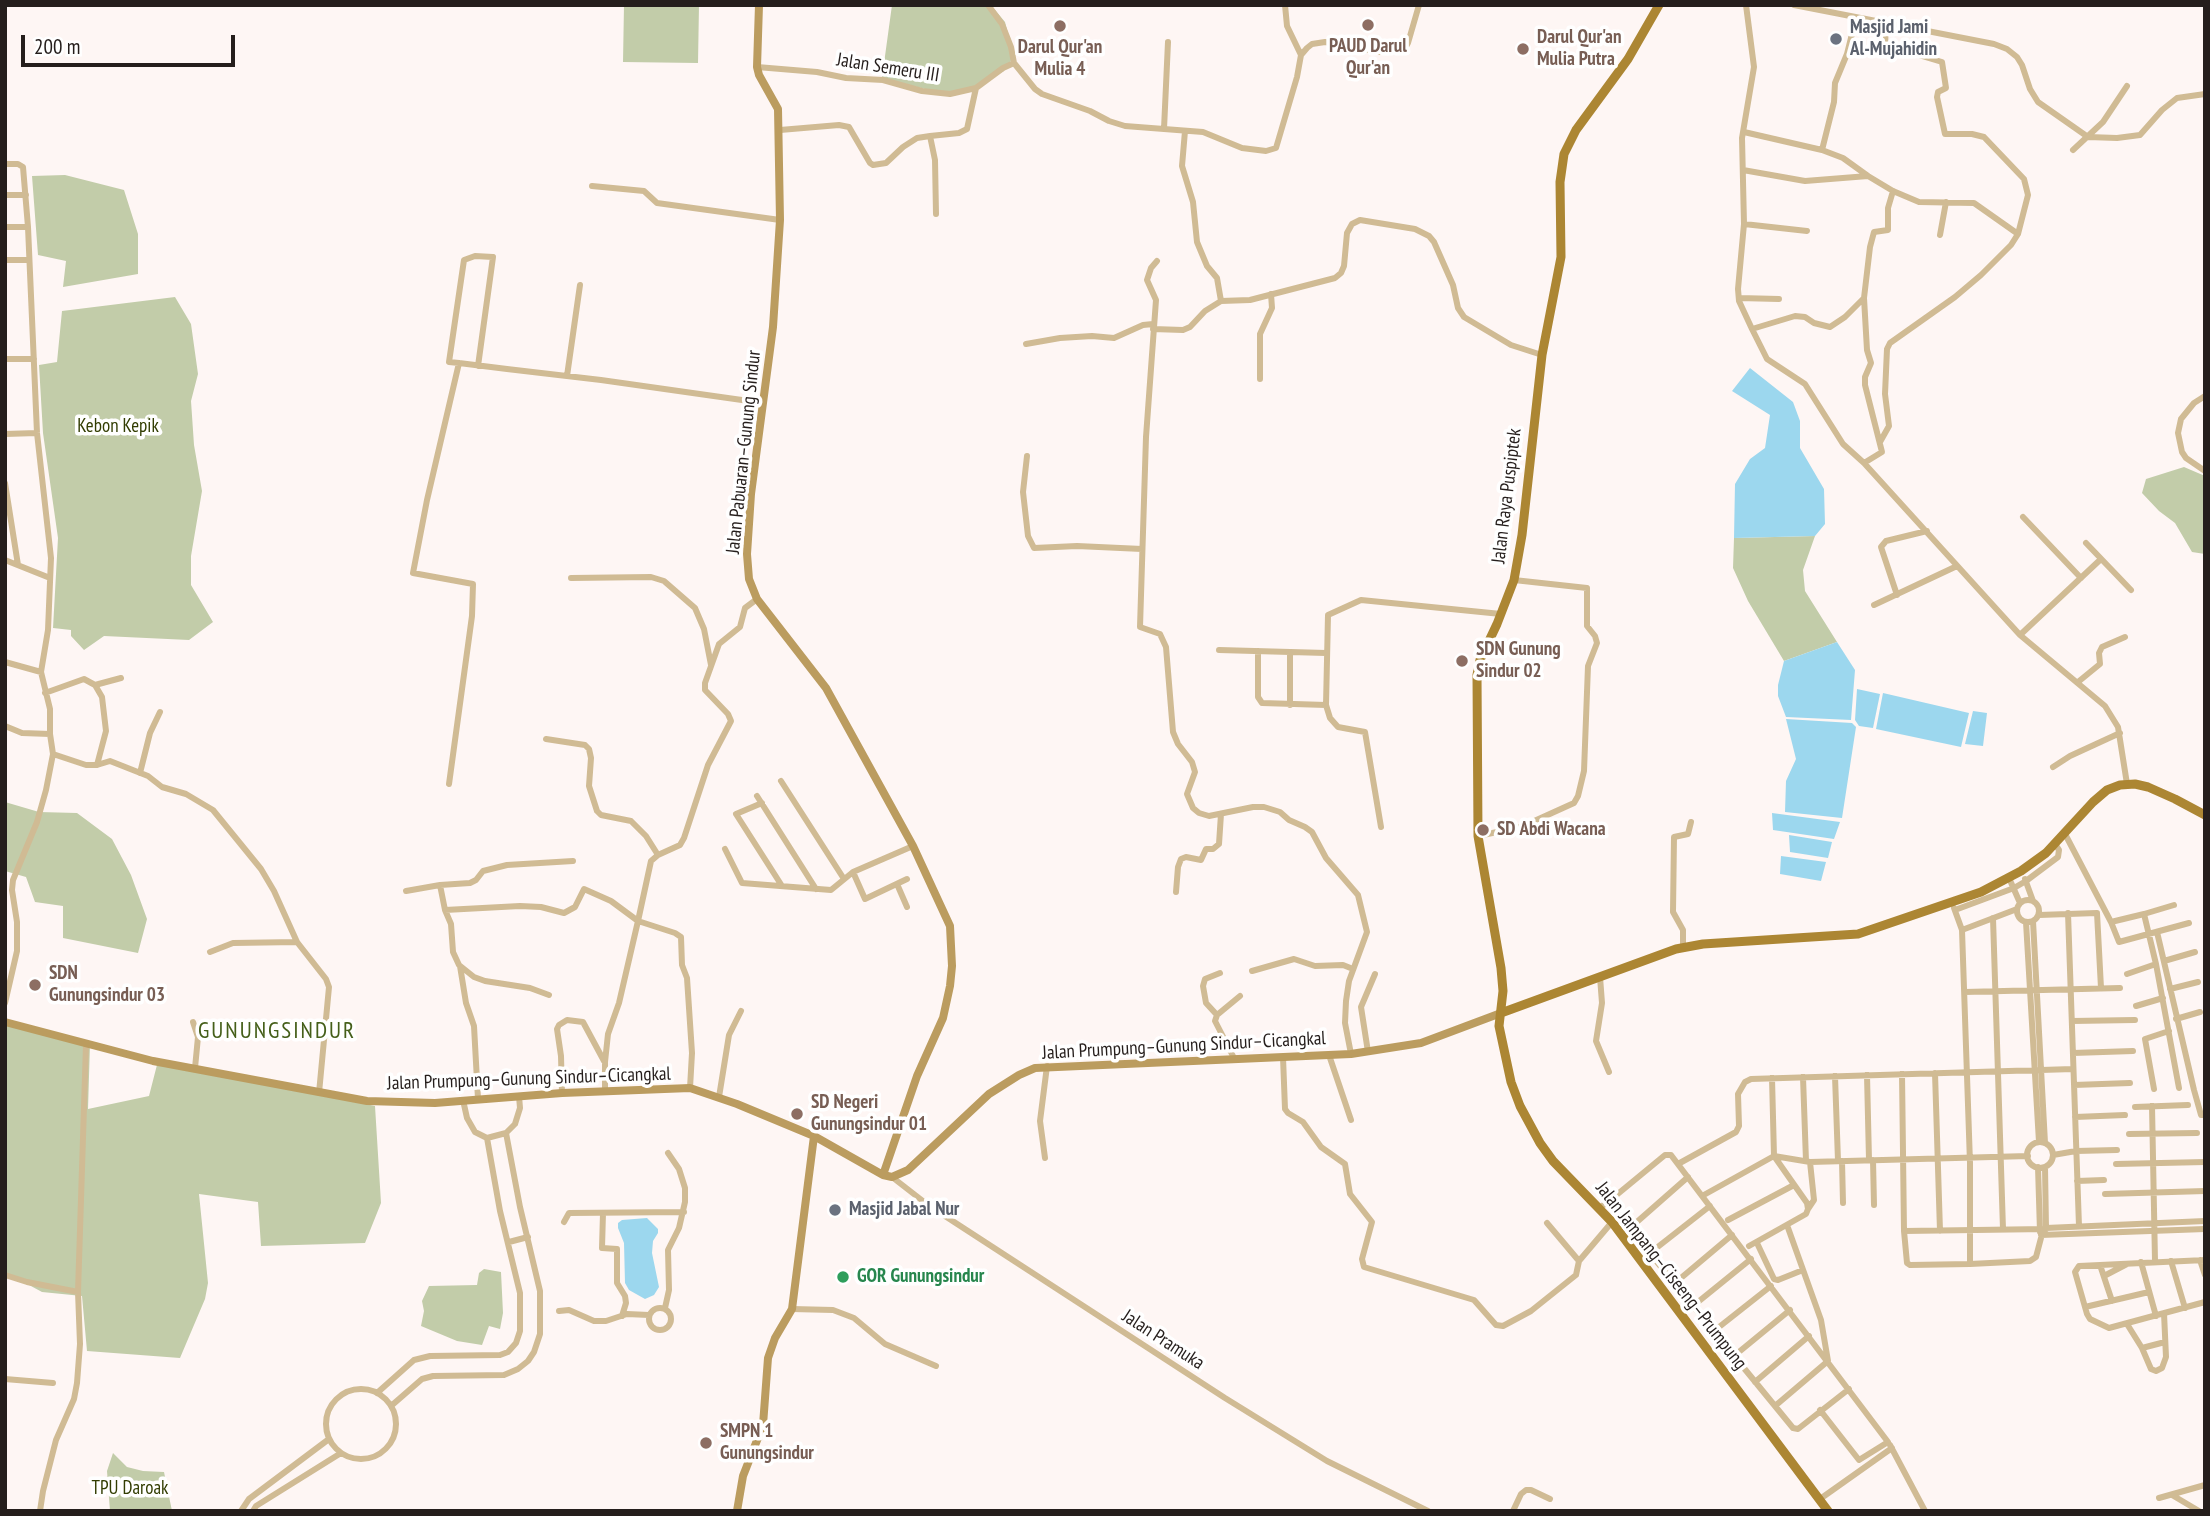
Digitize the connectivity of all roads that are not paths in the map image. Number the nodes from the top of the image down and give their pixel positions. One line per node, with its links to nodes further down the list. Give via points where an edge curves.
1 (759, 5): 13 (street, Jalan Pabuaran–Gunung Sindur)
2 (988, 5): 12 (street, via 1002,24)
3 (1285, 5): 11 (street, via 1287,26)
4 (1419, 5): 11 (street, via 1408,43 1398,51 1325,42 1312,44)
5 (1659, 5): 53 (main road, Jalan Raya Puspiptek, via 1564,154 1561,257)
6 (1746, 5): 20 (street, via 1754,66)
7 (1794, 5): 8 (street)
8 (1856, 18): 9 (street); 23 (street, via 1835,83)
9 (1886, 25): 22 (street, via 2007,49 2022,65 2038,102); 39 (street, via 1885,45 1942,62 1946,87 1937,97 1945,134 1984,137 2024,179 2028,195)
10 (1168, 42): 17 (street)
11 (1301, 55): 19 (street, via 1276,148 1242,148 1203,132)
12 (1014, 63): 15 (street, Jalan Semeru III); 17 (street, via 1042,94 1125,126)
13 (757, 67): 15 (street, Jalan Semeru III, via 883,80 937,93); 18 (street, Jalan Pabuaran–Gunung Sindur, via 778,108)
14 (2127, 86): 22 (street, via 2117,105)
15 (976, 88): 21 (street, via 967,129)
16 (2205, 94): 22 (street, via 2177,98 2140,135)
17 (1164, 129): 19 (street)
18 (780, 130): 21 (street, via 849,127 873,165 886,163 917,138); 34 (street, Jalan Pabuaran–Gunung Sindur)
19 (1185, 131): 49 (street, via 1182,166 1191,191 1197,242 1217,278)
20 (1744, 131): 23 (street); 26 (street)
21 (930, 136): 33 (street)
22 (2088, 136): 24 (street)
23 (1822, 150): 27 (street)
24 (2073, 150)
25 (5, 164): 31 (street, via 23,167)
26 (1743, 170): 27 (street, via 1805,181); 35 (street)
27 (1868, 176): 29 (street)
28 (592, 186): 34 (street, via 643,191 657,204)
29 (1893, 191): 32 (street, via 1919,202); 47 (street, via 1888,230 1874,232)
30 (5, 195): 31 (street)
31 (26, 195): 37 (street)
32 (1946, 202): 39 (street, via 1975,203); 40 (street)
33 (936, 214)
34 (780, 220): 61 (street, Jalan Pabuaran–Gunung Sindur)
35 (1744, 224): 38 (street); 46 (street)
36 (5, 227): 37 (street)
37 (29, 227): 42 (street)
38 (1807, 231)
39 (2018, 234): 64 (street, via 1982,275 1890,343 1885,394 1889,426)
40 (1940, 235)
41 (5, 260): 42 (street)
42 (29, 260): 55 (street)
43 (1157, 261): 50 (street, via 1147,280 1156,300)
44 (580, 285): 58 (street)
45 (1271, 294): 49 (street); 53 (street, via 1339,276 1347,233 1356,221 1415,229 1434,242 1464,317 1511,345); 59 (street, via 1272,308 1260,334)
46 (1739, 298): 48 (street); 51 (street)
47 (1864, 298): 51 (street, via 1830,327 1795,316); 64 (street, via 1871,363 1865,385)
48 (1779, 299)
49 (1221, 301): 50 (street, via 1190,327)
50 (1153, 327): 52 (street, via 1143,325 1114,338 1060,338); 72 (street)
51 (1752, 329): 66 (street, via 1768,359 1805,384 1836,435)
52 (1026, 344)
53 (1542, 355): 80 (main road, Jalan Raya Puspiptek)
54 (5, 359): 55 (street)
55 (34, 359): 62 (street)
56 (458, 363): 57 (street); 57 (street, via 449,362 464,260 493,257); 111 (street, via 414,573 473,584)
57 (478, 366): 58 (street)
58 (567, 376): 61 (street)
59 (1260, 379)
60 (2205, 396): 67 (street, via 2181,419 2178,433 2186,458)
61 (763, 403): 83 (street, Jalan Pabuaran–Gunung Sindur, via 747,554)
62 (37, 433): 63 (street); 77 (street)
63 (5, 434)
64 (1880, 442): 66 (street, via 1882,452)
65 (1027, 456): 72 (street, via 1023,492 1028,536 1034,548 1077,545)
66 (1864, 463): 70 (street)
67 (2205, 471)
68 (5, 483): 75 (street)
69 (2023, 517): 79 (street)
70 (1927, 531): 76 (street); 82 (street, via 1886,541 1881,547)
71 (2086, 543): 74 (street)
72 (1142, 550): 113 (street, via 1140,627 1160,634 1166,647 1173,732 1195,772 1188,800 1204,816)
73 (5, 559): 75 (street)
74 (2101, 559): 79 (street); 81 (street)
75 (18, 565): 77 (street)
76 (1956, 566): 82 (street); 86 (street)
77 (50, 578): 94 (street)
78 (571, 578): 93 (street, via 651,577 664,581 695,608)
79 (2081, 578): 86 (street)
80 (1514, 580): 85 (main road, Jalan Raya Puspiptek); 118 (street, via 1587,588 1587,626 1597,643 1588,666 1584,771 1574,803 1521,827)
81 (2131, 590)
82 (1897, 595): 84 (street)
83 (757, 599): 93 (street, via 745,608 740,627 719,644); 120 (street, Jalan Pabuaran–Gunung Sindur, via 826,688)
84 (1874, 604)
85 (1501, 614): 91 (street, via 1361,600 1328,615); 118 (main road, Jalan Raya Puspiptek, via 1477,675)
86 (2020, 635): 96 (street)
87 (2125, 637): 96 (street, via 2102,647 2100,664)
88 (1219, 650): 89 (street)
89 (1258, 651): 90 (street); 99 (street, via 1259,701)
90 (1290, 652): 91 (street); 99 (street)
91 (1326, 653): 100 (street)
92 (5, 662): 94 (street)
93 (711, 667): 122 (street, via 705,690 730,721 708,765 684,838 680,845)
94 (41, 672): 98 (street)
95 (121, 678): 97 (street)
96 (2078, 682): 103 (street, via 2105,706)
97 (95, 685): 98 (street, via 83,679); 107 (street, via 103,696 106,731)
98 (45, 693): 104 (street)
99 (1290, 705): 100 (street)
100 (1326, 705): 116 (street, via 1338,727 1365,732)
101 (160, 712): 109 (street)
102 (5, 726): 104 (street, via 22,733)
103 (2120, 733): 108 (street); 112 (street)
104 (50, 734): 106 (street)
105 (546, 739): 122 (street, via 589,748 589,786 597,811 601,816 631,821)
106 (53, 754): 107 (street); 176 (street, via 37,822 13,880 18,951)
107 (97, 765): 109 (street, via 110,761)
108 (2053, 767)
109 (140, 773): 153 (street, via 212,810 261,869)
110 (781, 781): 127 (street)
111 (449, 784)
112 (2127, 784): 114 (main road, via 2161,792); 117 (main road, via 2098,797)
113 (1221, 814): 136 (street, via 1219,844 1206,849 1201,859 1181,859); 159 (street, via 1273,808 1312,832 1360,902 1367,932)
114 (2205, 815)
115 (1690, 822): 154 (street, via 1688,834 1674,837 1673,912 1683,930)
116 (1381, 827)
117 (2064, 832): 119 (main road); 149 (street)
118 (1478, 836): 180 (main road, Jalan Raya Puspiptek, via 1501,968)
119 (2055, 844): 125 (main road); 129 (street, via 2058,857)
120 (913, 846): 124 (street); 256 (street, Jalan Pabuaran–Gunung Sindur, via 950,926 952,966 943,1018 917,1076)
121 (725, 849): 132 (street, via 743,883)
122 (658, 855): 147 (street, via 646,877)
123 (573, 861): 131 (street, via 506,865 483,871 470,883)
124 (853, 872): 127 (street); 130 (street, via 865,899)
125 (2021, 872): 126 (main road); 129 (street)
126 (2009, 878): 133 (street); 140 (main road)
127 (844, 879): 134 (street, via 831,890)
128 (907, 879): 130 (street)
129 (2026, 881): 133 (street); 137 (street)
130 (897, 884): 139 (street)
131 (440, 885): 135 (street); 142 (street)
132 (782, 886): 134 (street); 134 (street, via 736,814 759,799)
133 (2014, 888): 140 (street); 141 (street)
134 (816, 889)
135 (406, 891)
136 (1176, 892)
137 (2033, 901): 141 (street); 145 (street)
138 (2174, 905): 144 (street)
139 (907, 906)
140 (1953, 906): 151 (street); 154 (main road, via 1858,934)
141 (2019, 906): 146 (street); 148 (street, via 2019,917)
142 (444, 910): 147 (street, via 520,906 564,913 575,907 584,889); 158 (street)
143 (2068, 913): 145 (street); 166 (street, via 2097,913); 168 (street)
144 (2144, 914): 149 (street); 152 (street)
145 (2039, 915): 148 (street)
146 (1993, 918): 151 (street); 172 (street)
147 (638, 921): 197 (street); 213 (street, via 681,937 692,1053)
148 (2030, 922): 170 (street)
149 (2111, 922): 152 (street, via 2119,942)
150 (2189, 923): 152 (street)
151 (1962, 930): 171 (street)
152 (2153, 933): 157 (street)
153 (297, 942): 156 (street, via 233,943); 217 (street, via 329,988)
154 (1683, 947): 164 (main road)
155 (2195, 951): 157 (street)
156 (210, 953)
157 (2160, 963): 163 (street); 169 (street); 175 (street)
158 (459, 965): 173 (street, via 485,981); 221 (street, via 474,1026)
159 (1353, 969): 160 (street, via 1315,966 1294,958); 193 (street, via 1345,1012)
160 (1252, 971)
161 (1220, 973): 181 (street, via 1205,979 1203,986 1206,1003)
162 (1375, 974): 191 (street, via 1361,1007)
163 (2126, 974)
164 (1600, 977): 180 (main road); 203 (street, via 1602,1003 1596,1041)
165 (2198, 982): 169 (street)
166 (2101, 988): 167 (street); 168 (street)
167 (2120, 988)
168 (2071, 989): 170 (street); 184 (street)
169 (2170, 989): 182 (street)
170 (2035, 990): 172 (street); 201 (street)
171 (1965, 992): 172 (street); 204 (street)
172 (1996, 992): 202 (street)
173 (549, 995)
174 (1240, 996): 181 (street)
175 (2162, 998): 177 (street); 185 (street)
176 (5, 1003)
177 (2136, 1006)
178 (741, 1011): 220 (street, via 729,1035)
179 (2200, 1012): 182 (street)
180 (1501, 1013): 191 (street, Jalan Prumpung–Gunung Sindur–Cicangkal, via 1420,1043); 266 (main road, Jalan Jampang–Ciseeng–Prumpung, via 1507,1067 1520,1106 1553,1161)
181 (1217, 1015): 196 (street, via 1215,1021)
182 (2177, 1019): 185 (street); 227 (street, via 2201,1115)
183 (2135, 1020): 184 (street)
184 (2072, 1021): 192 (street)
185 (2167, 1021): 188 (street)
186 (5, 1022): 189 (street, Jalan Prumpung–Gunung Sindur–Cicangkal)
187 (193, 1022): 199 (street, via 198,1037)
188 (2169, 1031): 214 (street); 215 (street, via 2145,1039)
189 (86, 1045): 199 (street, Jalan Prumpung–Gunung Sindur–Cicangkal); 308 (street)
190 (2133, 1051): 192 (street)
191 (1368, 1052): 193 (street, Jalan Prumpung–Gunung Sindur–Cicangkal)
192 (2073, 1053): 200 (street)
193 (1351, 1054): 194 (street, Jalan Prumpung–Gunung Sindur–Cicangkal)
194 (1329, 1055): 195 (street, Jalan Prumpung–Gunung Sindur–Cicangkal); 229 (street)
195 (1283, 1057): 196 (street, Jalan Prumpung–Gunung Sindur–Cicangkal); 295 (street, via 1287,1113 1303,1122 1321,1147 1345,1164 1350,1195 1372,1222 1364,1267 1474,1300 1500,1327 1531,1311 1576,1275)
196 (1234, 1058): 198 (street, Jalan Prumpung–Gunung Sindur–Cicangkal)
197 (604, 1062): 216 (street); 218 (street, via 583,1022 567,1020 559,1025)
198 (1047, 1066): 245 (street, via 1040,1121); 256 (street, Jalan Prumpung–Gunung Sindur–Cicangkal, via 1019,1075 989,1094 908,1170)
199 (195, 1068): 217 (street, Jalan Prumpung–Gunung Sindur–Cicangkal)
200 (2073, 1069): 201 (street); 212 (street)
201 (2038, 1070): 202 (street); 236 (street)
202 (1998, 1071): 204 (street); 242 (street)
203 (1609, 1072)
204 (1967, 1072): 205 (street); 244 (street)
205 (1935, 1073): 206 (street); 246 (street)
206 (1902, 1074): 207 (street); 247 (street)
207 (1867, 1075): 208 (street); 248 (street)
208 (1835, 1076): 209 (street); 250 (street)
209 (1803, 1077): 210 (street); 249 (street)
210 (1772, 1078): 241 (street); 253 (street, via 1748,1080 1738,1094 1736,1132)
211 (2130, 1083): 212 (street)
212 (2074, 1085): 228 (street)
213 (690, 1088): 216 (street, Jalan Prumpung–Gunung Sindur–Cicangkal); 220 (street, Jalan Prumpung–Gunung Sindur–Cicangkal)
214 (2179, 1088)
215 (2154, 1089)
216 (604, 1090): 218 (street, Jalan Prumpung–Gunung Sindur–Cicangkal)
217 (319, 1093): 222 (street, Jalan Prumpung–Gunung Sindur–Cicangkal, via 402,1103)
218 (562, 1093): 219 (street, Jalan Prumpung–Gunung Sindur–Cicangkal)
219 (519, 1096): 221 (street, Jalan Prumpung–Gunung Sindur–Cicangkal); 230 (street, via 515,1124)
220 (719, 1097): 234 (street, Jalan Prumpung–Gunung Sindur–Cicangkal)
221 (478, 1099): 222 (street, Jalan Prumpung–Gunung Sindur–Cicangkal)
222 (463, 1100): 235 (street, via 475,1132)
223 (2188, 1105): 225 (street)
224 (2135, 1107): 225 (street)
225 (2152, 1107): 233 (street)
226 (2125, 1115): 228 (street)
227 (2205, 1115)
228 (2075, 1117): 238 (street)
229 (1351, 1120)
230 (506, 1133): 235 (street); 288 (street)
231 (2197, 1133): 233 (street)
232 (2129, 1134): 233 (street)
233 (2153, 1134): 252 (street)
234 (814, 1136): 256 (street, Jalan Prumpung–Gunung Sindur–Cicangkal); 316 (street)
235 (487, 1138): 289 (street)
236 (2042, 1143): 240 (street); 243 (street, via 2030,1147)
237 (2117, 1150): 238 (street)
238 (2076, 1152): 240 (street); 259 (street)
239 (668, 1153): 270 (street, via 685,1188)
240 (2053, 1155): 255 (street)
241 (1774, 1156): 249 (street); 260 (street); 264 (street)
242 (2001, 1156): 243 (street); 244 (street); 281 (street)
243 (2028, 1156): 255 (street, via 2033,1166)
244 (1970, 1157): 246 (street); 285 (street)
245 (1045, 1158)
246 (1938, 1158): 247 (street); 284 (street)
247 (1904, 1159): 248 (street); 283 (street)
248 (1871, 1160): 250 (street); 267 (street)
249 (1808, 1161): 250 (street); 269 (street, via 1814,1196)
250 (1840, 1161): 265 (street)
251 (2205, 1162): 252 (street)
252 (2153, 1163): 254 (street); 262 (street)
253 (1678, 1164): 257 (street); 266 (street, via 1665,1155)
254 (2116, 1164)
255 (2042, 1167): 286 (street)
256 (888, 1176): 351 (street, Jalan Pramuka, via 1225,1398 1327,1461)
257 (1688, 1177): 264 (street); 280 (street)
258 (2104, 1180): 259 (street)
259 (2077, 1181): 278 (street)
260 (1794, 1185): 269 (street); 272 (street)
261 (2205, 1191): 262 (street)
262 (2154, 1192): 263 (street); 279 (street)
263 (2105, 1194)
264 (1702, 1196): 268 (street)
265 (1843, 1203)
266 (1604, 1205): 275 (main road, Jalan Jampang–Ciseeng–Prumpung); 280 (street)
267 (1874, 1205)
268 (1710, 1206): 287 (street); 292 (street)
269 (1808, 1209): 277 (street)
270 (684, 1212): 271 (street); 314 (street, via 668,1250)
271 (603, 1213): 274 (street, via 569,1213); 321 (street, via 602,1248 617,1250 617,1283 626,1303)
272 (1728, 1220)
273 (2205, 1221): 279 (street)
274 (564, 1222)
275 (1612, 1222): 295 (street); 346 (main road, Jalan Jampang–Ciseeng–Prumpung)
276 (1547, 1223): 295 (street)
277 (1787, 1225): 290 (street); 302 (street)
278 (2078, 1226): 279 (street); 286 (street)
279 (2155, 1227): 282 (street); 286 (street); 296 (street)
280 (1630, 1228): 292 (street)
281 (2003, 1229): 285 (street); 286 (street)
282 (2205, 1229)
283 (1904, 1231): 284 (street); 300 (street, via 1905,1260 1910,1265)
284 (1940, 1231): 285 (street)
285 (1970, 1231): 300 (street)
286 (2043, 1233): 300 (street, via 2030,1261)
287 (1732, 1235): 293 (street); 306 (street)
288 (528, 1237): 289 (street); 336 (street, via 540,1291 540,1334 528,1361 504,1375 422,1379)
289 (509, 1241): 335 (street, via 520,1293 520,1331 513,1348 500,1355 414,1360)
290 (1757, 1243): 291 (street); 302 (street, via 1774,1279)
291 (1749, 1247)
292 (1650, 1253): 306 (street)
293 (1751, 1259): 307 (street); 312 (street)
294 (2203, 1260): 297 (street); 304 (street)
295 (1579, 1261)
296 (2155, 1261): 297 (street); 299 (street)
297 (2171, 1261): 315 (street)
298 (2130, 1262): 299 (street); 301 (street); 305 (street)
299 (2141, 1262): 309 (street)
300 (1970, 1264)
301 (2100, 1265): 305 (street); 313 (street, via 2076,1269)
302 (1803, 1270): 329 (street, via 1821,1320)
303 (5, 1275): 308 (street)
304 (2205, 1275)
305 (2104, 1276): 310 (street)
306 (1675, 1283): 312 (street)
307 (1771, 1286): 317 (street); 324 (street)
308 (78, 1292): 347 (street, via 77,1383)
309 (2149, 1292): 310 (street); 322 (street)
310 (2112, 1301): 313 (street)
311 (2205, 1302): 315 (street)
312 (1693, 1306): 324 (street)
313 (2085, 1307): 323 (street, via 2090,1319 2109,1328)
314 (665, 1308): 320 (street); 320 (street, via 672,1317 668,1328 656,1330)
315 (2185, 1308): 319 (street)
316 (792, 1309): 330 (street, via 833,1310 854,1318 885,1344); 350 (street, via 768,1358 763,1425 743,1476)
317 (1790, 1310): 325 (street); 328 (street)
318 (559, 1311): 321 (street, via 569,1310 594,1321)
319 (2164, 1313): 322 (street); 326 (street)
320 (649, 1315): 321 (street)
321 (622, 1316)
322 (2156, 1316): 323 (street)
323 (2127, 1324): 327 (street)
324 (1714, 1331): 328 (street)
325 (1809, 1336): 329 (street); 332 (street)
326 (2165, 1342): 327 (street); 327 (street, via 2162,1368 2156,1371)
327 (2142, 1348)
328 (1734, 1356): 332 (street)
329 (1829, 1361): 334 (street); 337 (street)
330 (936, 1366)
331 (5, 1379): 333 (street)
332 (1755, 1382): 337 (street)
333 (53, 1383)
334 (1849, 1389): 338 (street); 340 (street)
335 (377, 1392): 336 (street); 339 (street, via 357,1389 339,1397 327,1414)
336 (391, 1406): 341 (street, via 395,1434 385,1450 368,1458)
337 (1775, 1406): 338 (street, via 1795,1429)
338 (1820, 1410): 340 (street, via 1859,1460)
339 (329, 1439): 341 (street); 348 (street, via 249,1499)
340 (1890, 1445): 346 (street); 354 (street)
341 (341, 1453): 349 (street)
342 (2205, 1485): 343 (street)
343 (2172, 1495): 344 (street); 355 (street)
344 (2159, 1498)
345 (1550, 1499): 352 (street, via 1525,1490)
346 (1819, 1499): 353 (main road, Jalan Jampang–Ciseeng–Prumpung)
347 (40, 1511)
348 (241, 1511)
349 (253, 1511)
350 (737, 1511)
351 (1428, 1511)
352 (1513, 1511)
353 (1828, 1511)
354 (1925, 1511)
355 (2199, 1511)

